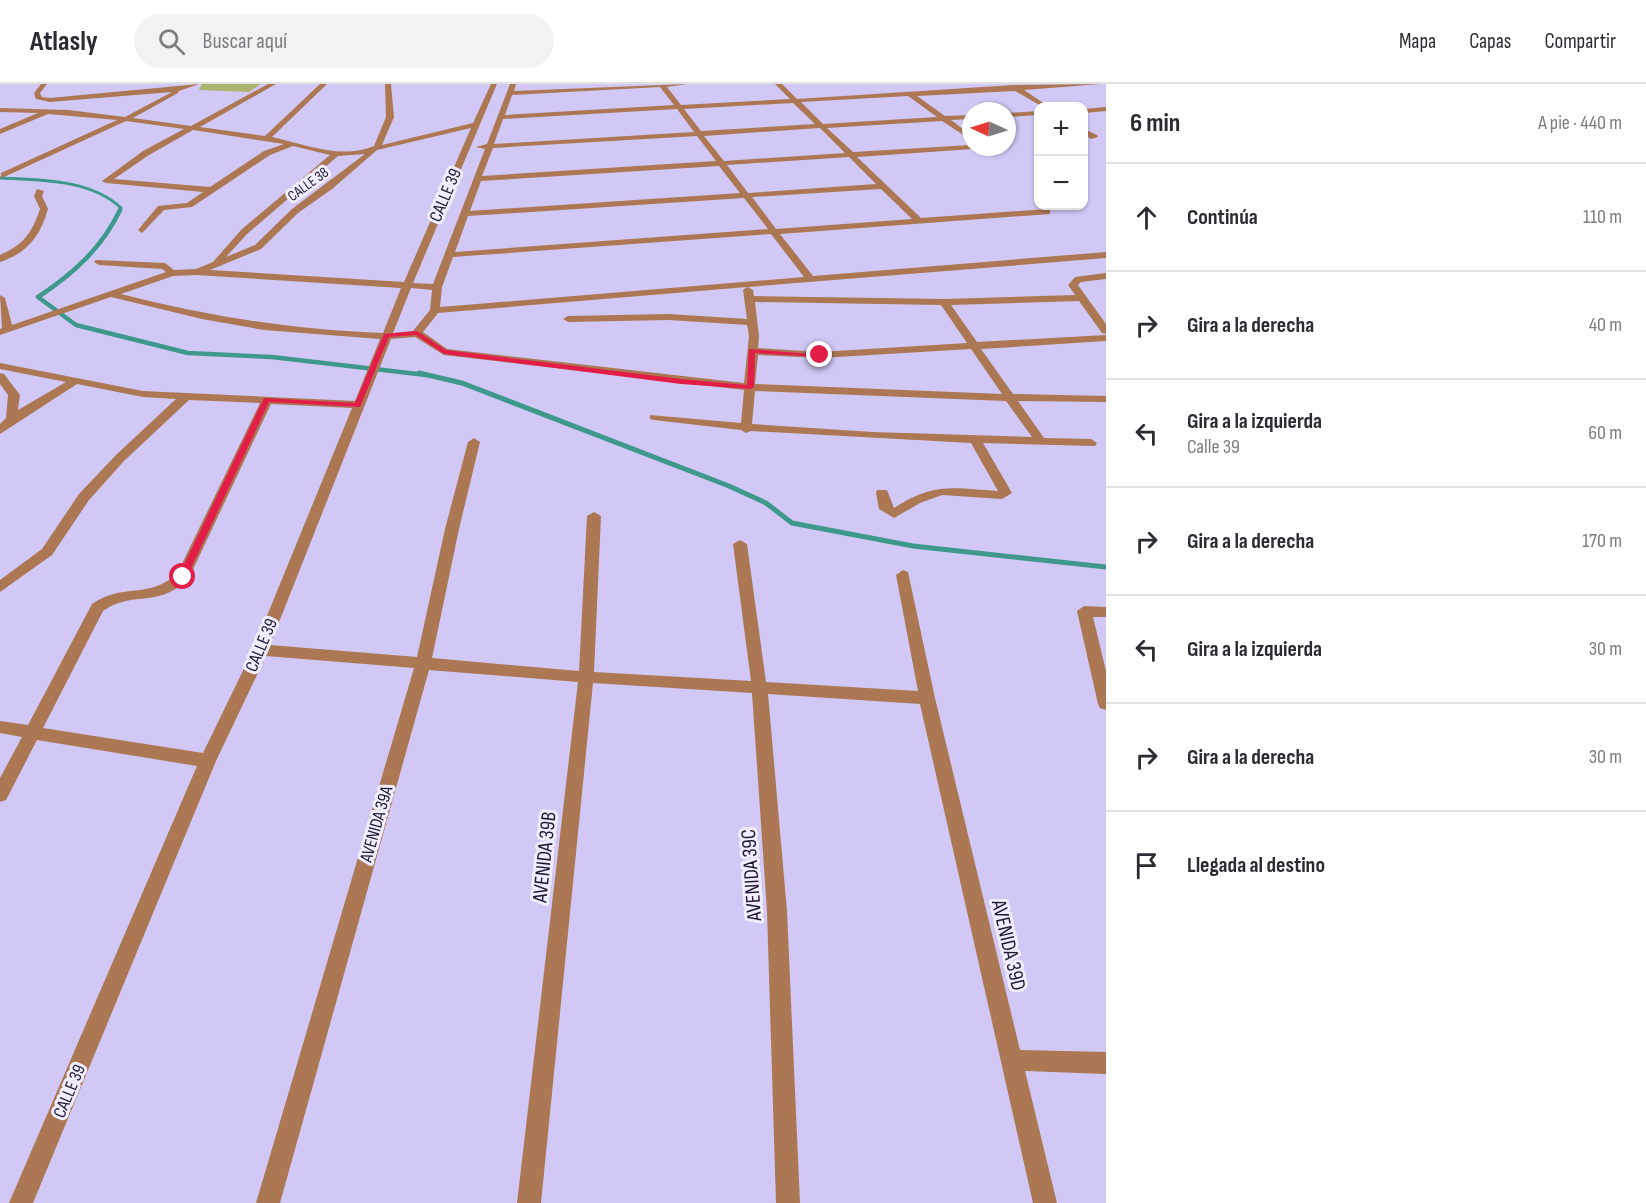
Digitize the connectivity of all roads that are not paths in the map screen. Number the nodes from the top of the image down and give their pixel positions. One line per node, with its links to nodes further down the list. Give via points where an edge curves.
1 (44, 84): 2 (street, via 37,93 39,99 50,100 178,89)
2 (196, 84)
3 (273, 84): 33 (street)
4 (324, 84): 39 (street)
5 (388, 84): 41 (street, CALLE 38, via 390,117)
6 (494, 84): 31 (street, CALLE 39)
7 (513, 84): 16 (street)
8 (684, 84): 13 (street)
9 (778, 84): 18 (street)
10 (897, 84): 17 (street)
11 (1010, 84): 14 (street)
12 (1098, 84): 14 (street)
13 (662, 85): 16 (street); 20 (street)
14 (1017, 88): 17 (street); 19 (street)
15 (176, 92): 29 (street)
16 (510, 93): 27 (street)
17 (909, 94): 18 (street); 30 (street)
18 (794, 100): 20 (street); 32 (street)
19 (1039, 102)
20 (679, 107): 27 (street); 37 (street)
21 (1106, 109): 24 (street)
22 (0, 110): 23 (street)
23 (51, 111): 29 (street); 34 (street)
24 (1088, 111)
25 (1034, 113): 26 (street)
26 (1016, 114)
27 (500, 117): 42 (street)
28 (962, 118): 30 (street)
29 (126, 119): 33 (street); 48 (street)
30 (943, 119): 32 (street); 35 (street)
31 (476, 125): 41 (street); 43 (street, CALLE 39)
32 (823, 126): 37 (street); 46 (street)
33 (191, 128): 39 (street); 51 (street, via 106,181)
34 (0, 132)
35 (962, 132)
36 (1088, 133): 38 (street)
37 (698, 134): 42 (street); 47 (street)
38 (1094, 137)
39 (267, 138): 40 (street)
40 (292, 144): 45 (street); 51 (street, via 267,153)
41 (377, 147): 45 (street); 62 (street, CALLE 38, via 295,211 258,246)
42 (489, 147): 43 (street); 49 (street)
43 (466, 148): 68 (street, CALLE 39)
44 (962, 148): 46 (street)
45 (336, 154): 62 (street, via 244,232)
46 (852, 156): 47 (street); 50 (street)
47 (720, 165): 49 (street); 53 (street)
48 (4, 175)
49 (478, 178): 55 (street)
50 (883, 186): 53 (street); 56 (street)
51 (212, 190): 57 (street, via 189,205 160,208)
52 (40, 191): 59 (street, via 38,196 44,209 35,236 25,247)
53 (747, 195): 55 (street); 58 (street)
54 (1047, 212): 56 (street)
55 (464, 214): 60 (street)
56 (919, 221): 58 (street)
57 (142, 231)
58 (775, 232): 60 (street); 67 (street)
59 (2, 254)
60 (449, 255): 70 (street)
61 (1106, 255): 67 (street)
62 (218, 261): 64 (street, CALLE 38)
63 (99, 262): 65 (street, via 165,266)
64 (197, 272): 65 (street); 68 (street)
65 (172, 273): 71 (street)
66 (1106, 276): 73 (street, via 1078,279 1073,285)
67 (810, 279): 69 (street)
68 (407, 285): 70 (street); 82 (street, CALLE 39)
69 (747, 285): 74 (street); 76 (street)
70 (437, 287): 76 (street)
71 (110, 294): 79 (street); 82 (street, via 218,320 280,329)
72 (0, 298): 79 (street)
73 (1081, 298): 75 (street); 80 (street)
74 (750, 299): 75 (street); 78 (street)
75 (944, 302): 84 (street)
76 (435, 310): 81 (street)
77 (568, 319): 78 (street, via 638,317)
78 (752, 322): 85 (street)
79 (4, 331)
80 (1106, 331)
81 (417, 333): 82 (street); 89 (street, via 444,352)
82 (386, 336): 94 (street, CALLE 39)
83 (1106, 338): 84 (street)
84 (973, 345): 85 (street, via 820,355); 91 (street)
85 (752, 351): 89 (street)
86 (0, 366): 88 (street)
87 (0, 376): 96 (street, via 14,395)
88 (76, 380): 90 (street, via 143,394); 96 (street)
89 (751, 387): 91 (street); 97 (street)
90 (186, 396): 93 (street); 107 (street, via 84,497 47,552)
91 (1009, 396): 92 (street); 100 (street)
92 (1106, 399)
93 (267, 400): 94 (street); 116 (street, via 183,577 161,594 117,595 97,608)
94 (358, 405): 109 (street, CALLE 39)
95 (654, 417): 97 (street)
96 (12, 419): 98 (street)
97 (746, 429): 99 (street)
98 (0, 430)
99 (975, 439): 100 (street); 103 (street, via 1006,493 940,491 915,500 894,514 885,509)
100 (1040, 441): 102 (street)
101 (474, 442): 110 (street, AVENIDA 39A)
102 (1091, 443)
103 (882, 493)
104 (594, 516): 111 (street, AVENIDA 39B)
105 (740, 544): 112 (street, AVENIDA 39C)
106 (903, 574): 113 (street, AVENIDA 39D)
107 (0, 587)
108 (1106, 612): 114 (street, via 1084,611)
109 (261, 650): 110 (street); 117 (street, CALLE 39)
110 (423, 664): 111 (street); 122 (street, AVENIDA 39A)
111 (586, 677): 112 (street); 123 (street, AVENIDA 39B)
112 (759, 686): 113 (street); 124 (street, AVENIDA 39C, via 777,911)
113 (927, 698): 119 (street, AVENIDA 39D)
114 (1106, 704)
115 (0, 727): 116 (street)
116 (33, 734): 117 (street); 118 (street)
117 (208, 761): 121 (street, CALLE 39)
118 (0, 795)
119 (1011, 1060): 120 (street); 125 (street, AVENIDA 39D)
120 (1106, 1063)
121 (21, 1203)
122 (268, 1203)
123 (529, 1203)
124 (788, 1203)
125 (1045, 1203)

